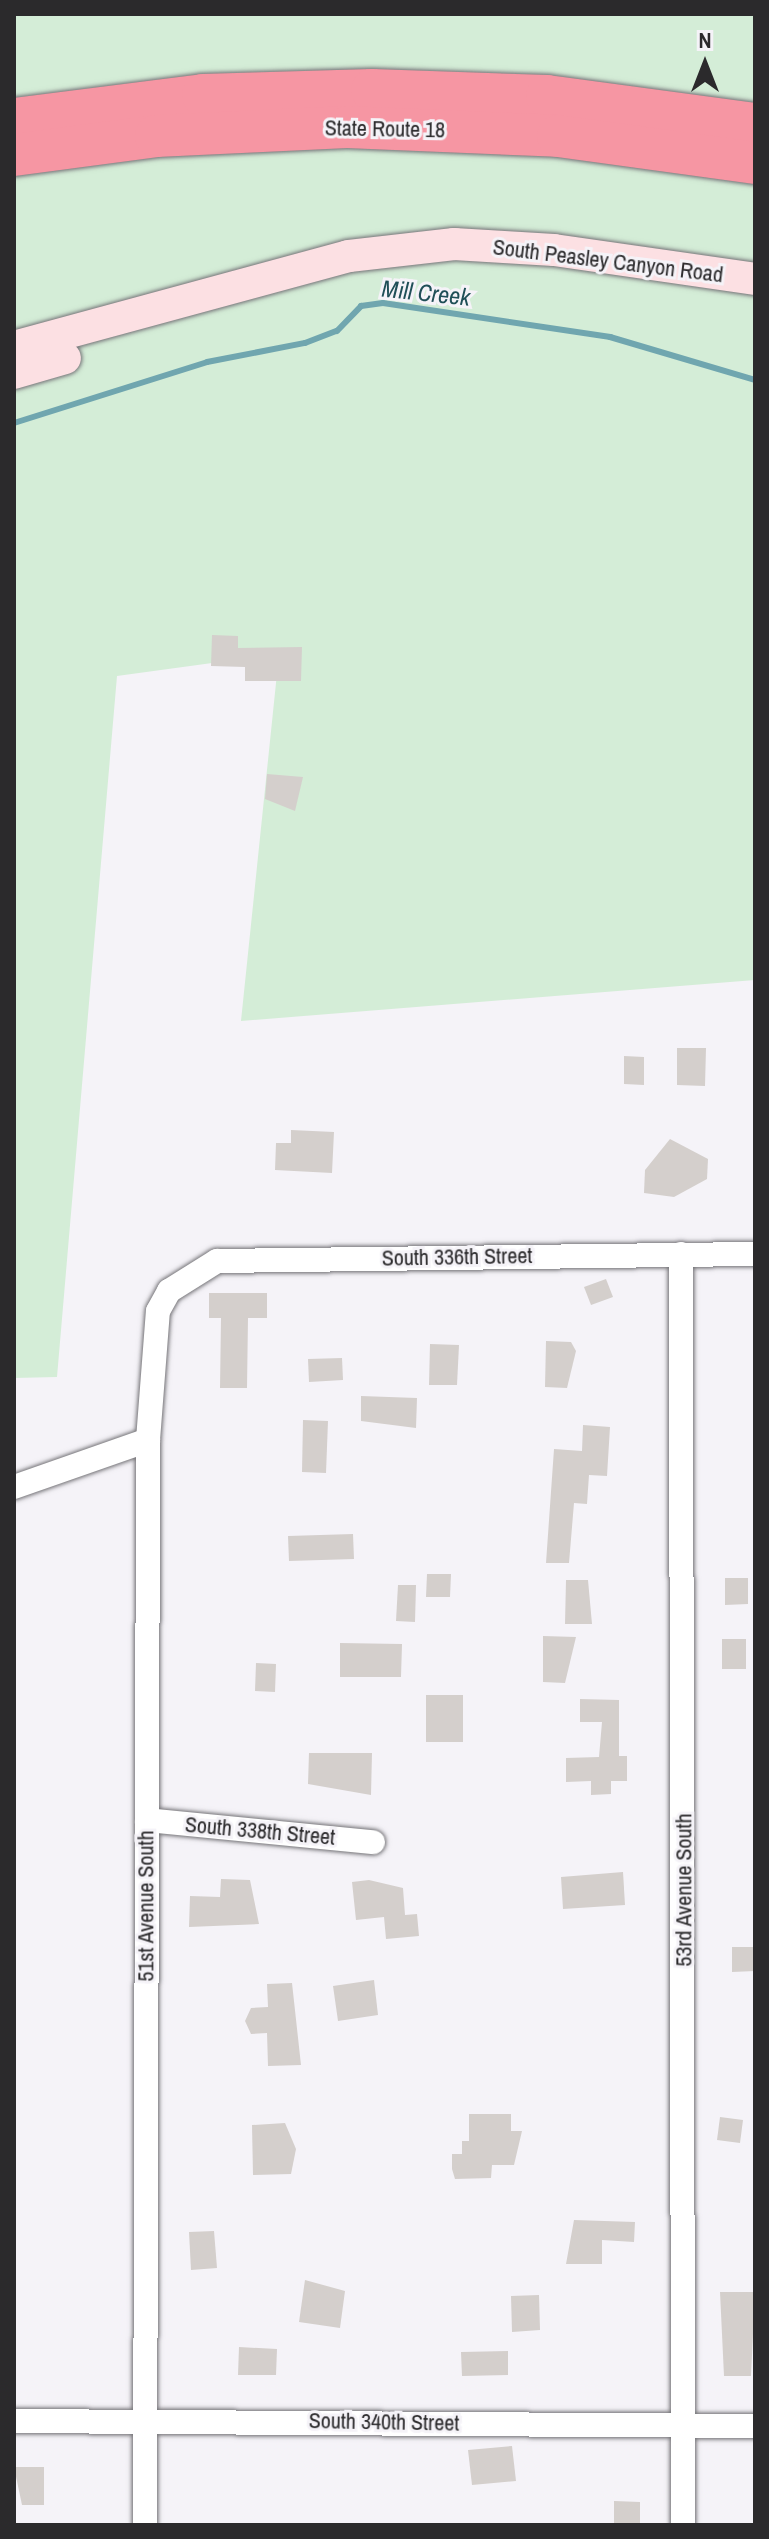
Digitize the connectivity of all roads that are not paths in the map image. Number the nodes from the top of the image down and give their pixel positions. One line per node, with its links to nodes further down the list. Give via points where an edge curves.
1 (14, 119): 2 (highway, State Route 18, via 203,95 372,90 547,96)
2 (755, 124)
3 (14, 155): 4 (highway, State Route 18, via 156,136 347,127 558,136)
4 (755, 163)
5 (755, 279): 6 (main road, South Peasley Canyon Road, via 554,250 454,244 349,256)
6 (180, 305): 7 (main road, South Peasley Canyon Road); 8 (main road, South Peasley Canyon Road, via 109,341)
7 (14, 347)
8 (14, 373)
9 (681, 1254): 10 (street, South 336th Street); 11 (street, South 336th Street, via 239,1259 217,1261); 18 (street, 53rd Avenue South)
10 (755, 1254)
11 (169, 1291): 12 (street, 51st Avenue South, via 151,1335)
12 (148, 1440): 13 (street); 14 (street, 51st Avenue South)
13 (14, 1487)
14 (147, 1820): 15 (street, South 338th Street); 16 (street, 51st Avenue South)
15 (373, 1842)
16 (143, 2419): 17 (street, South 340th Street); 18 (street, South 340th Street); 20 (street, 51st Avenue South)
17 (14, 2421)
18 (685, 2426): 19 (street, South 340th Street); 21 (street, 53rd Avenue South)
19 (755, 2426)
20 (145, 2525)
21 (683, 2525)

